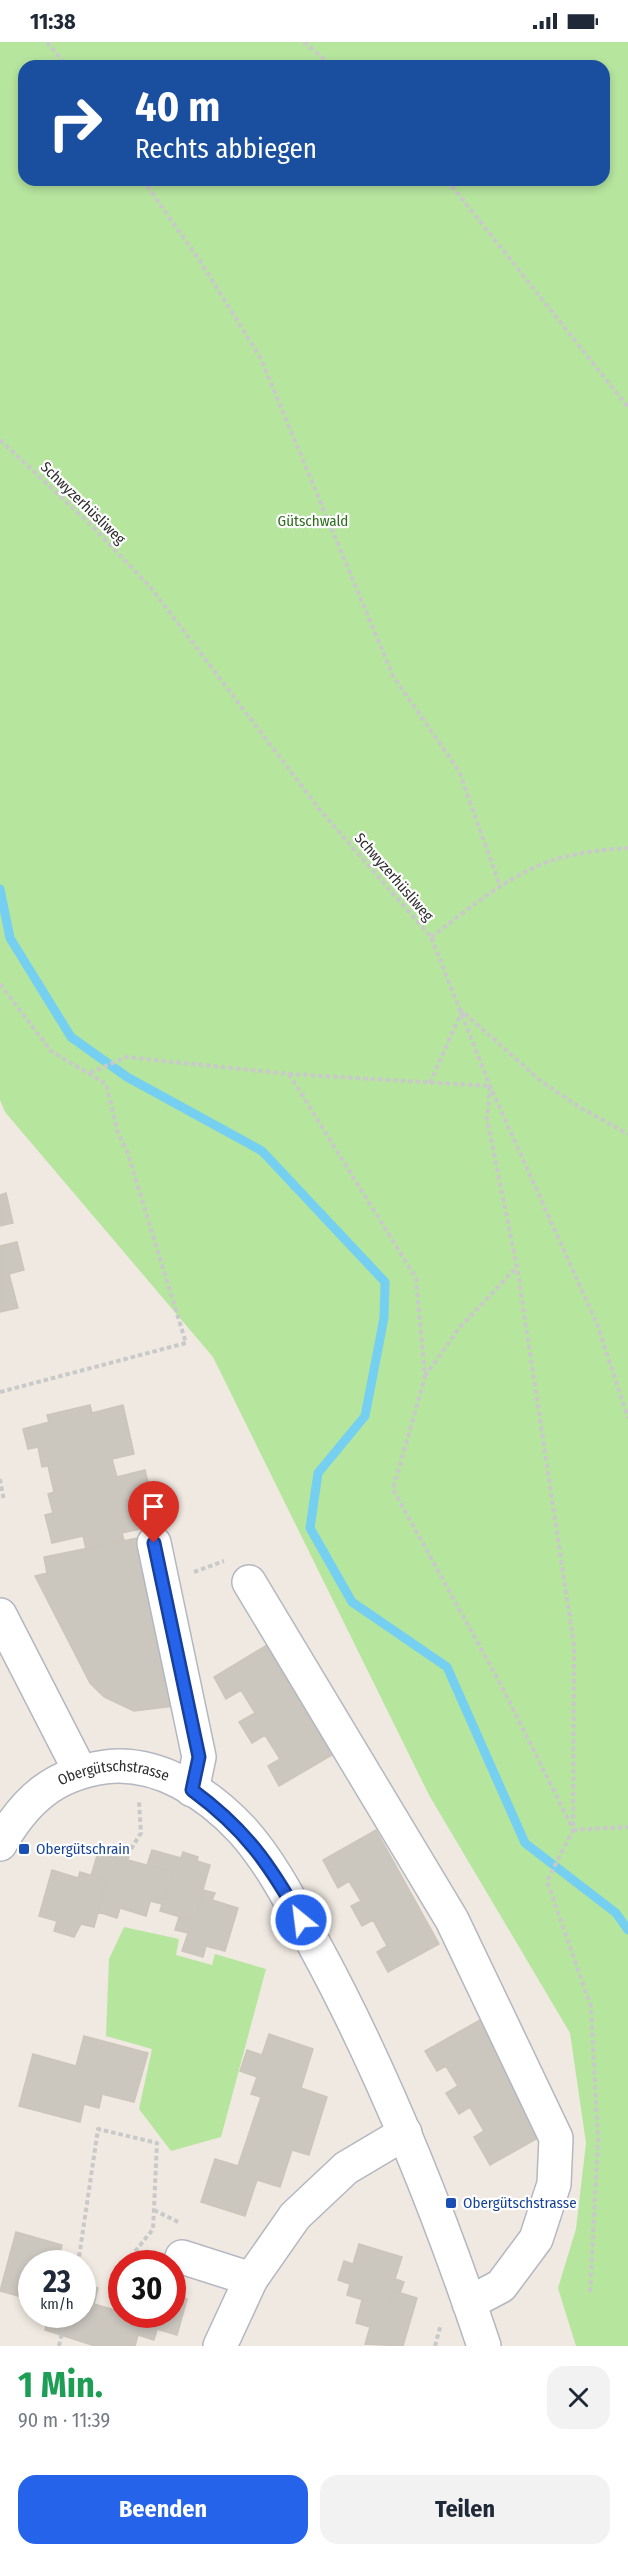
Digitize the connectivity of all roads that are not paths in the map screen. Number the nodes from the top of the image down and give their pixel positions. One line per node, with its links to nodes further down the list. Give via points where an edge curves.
1 (154, 1543): 5 (street, via 199,1757)
2 (241, 1570): 10 (street, via 452,1920 556,2138 554,2184 536,2239 501,2286)
3 (0, 1615): 4 (street)
4 (80, 1771): 5 (street, Obergütschstrasse, via 137,1766 164,1773); 6 (street, Obergütschstrasse, via 28,1802)
5 (192, 1790): 7 (street, Obergütschstrasse, via 242,1830 282,1884 340,1992)
6 (0, 1844)
7 (405, 2133): 9 (street, via 346,2168 295,2216); 10 (street, Obergütschstrasse)
8 (186, 2258): 9 (street)
9 (251, 2278): 11 (street)
10 (470, 2303): 12 (street, Obergütschstrasse)
11 (220, 2346)
12 (484, 2346)

